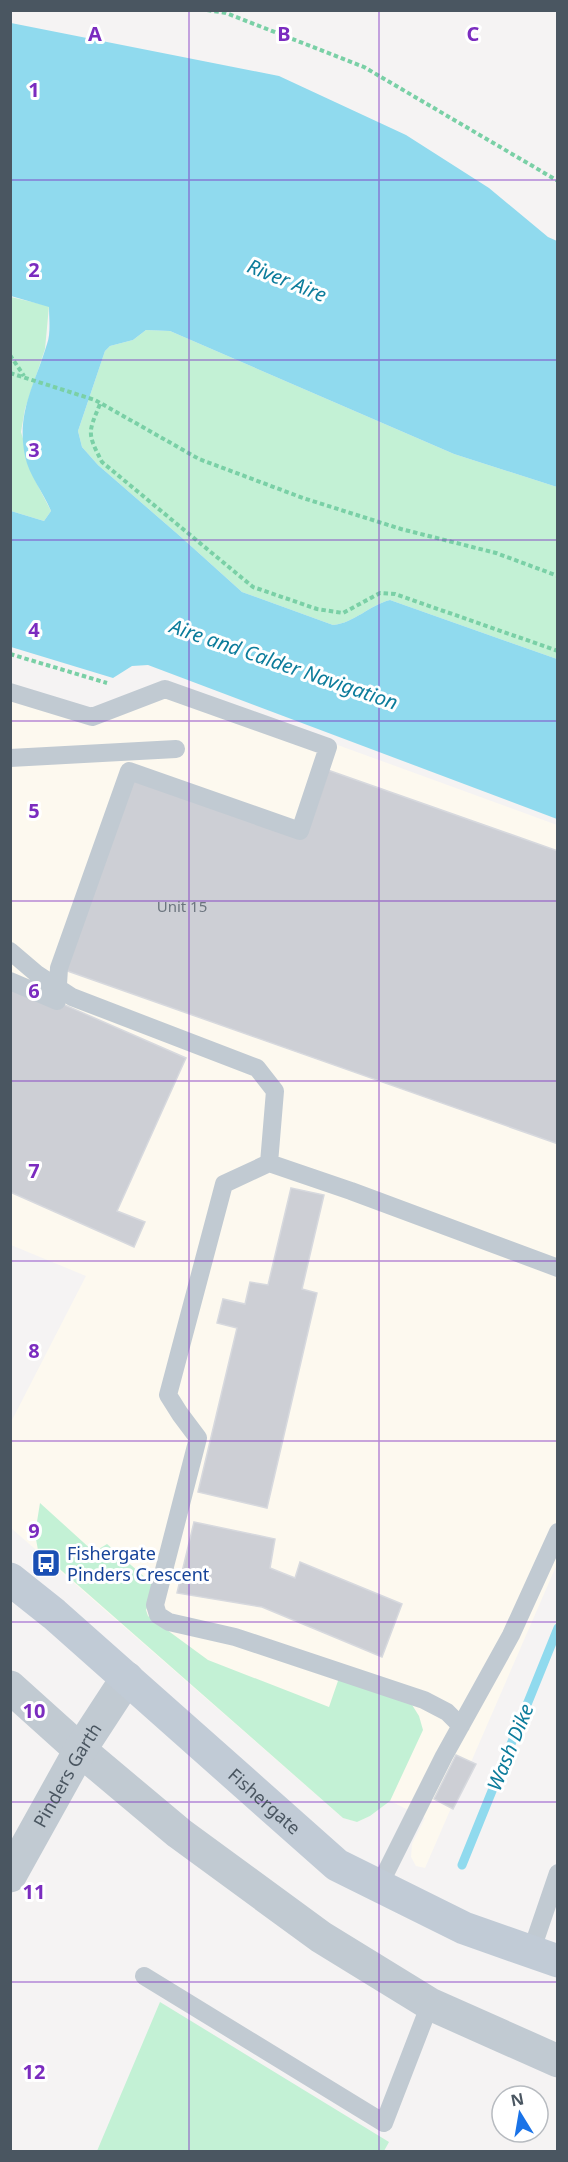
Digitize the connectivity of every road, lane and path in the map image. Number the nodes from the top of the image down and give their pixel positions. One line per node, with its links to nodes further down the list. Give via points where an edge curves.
1 (207, 10): 2 (path, via 226,13 364,67)
2 (558, 181)
3 (10, 355): 5 (path)
4 (10, 373): 5 (path)
5 (25, 376): 6 (path)
6 (100, 404): 7 (path, via 199,459 401,529 496,553); 8 (path, via 90,440 102,462 253,587 317,609 343,613 380,593 395,594)
7 (558, 576)
8 (558, 651)
9 (10, 654): 10 (path, via 106,683)
10 (117, 680)
11 (10, 692): 16 (lane, via 92,717 165,689 328,747 300,831 129,771 59,968)
12 (176, 749): 13 (lane)
13 (10, 758)
14 (10, 951): 16 (lane)
15 (10, 981): 16 (lane, via 57,1001)
16 (58, 986): 17 (lane, via 72,997 257,1068 274,1091)
17 (270, 1163): 18 (lane); 23 (lane, via 224,1184 168,1395 198,1438 155,1605 158,1615 168,1622 235,1637 424,1700 447,1712)
18 (558, 1268)
19 (558, 1532): 23 (lane, via 511,1635)
20 (10, 1579): 21 (main road, Fishergate)
21 (127, 1678): 24 (street, Pinders Garth); 27 (main road, Fishergate, via 337,1865)
22 (10, 1687): 24 (street)
23 (461, 1726): 27 (lane)
24 (80, 1750): 26 (street, Pinders Garth); 30 (street, via 179,1833 321,1936)
25 (558, 1873): 28 (lane)
26 (10, 1876)
27 (379, 1886): 28 (main road, Fishergate, via 464,1928)
28 (544, 1957)
29 (144, 1976): 30 (lane, via 384,2123)
30 (430, 2004): 31 (street)
31 (558, 2061)

